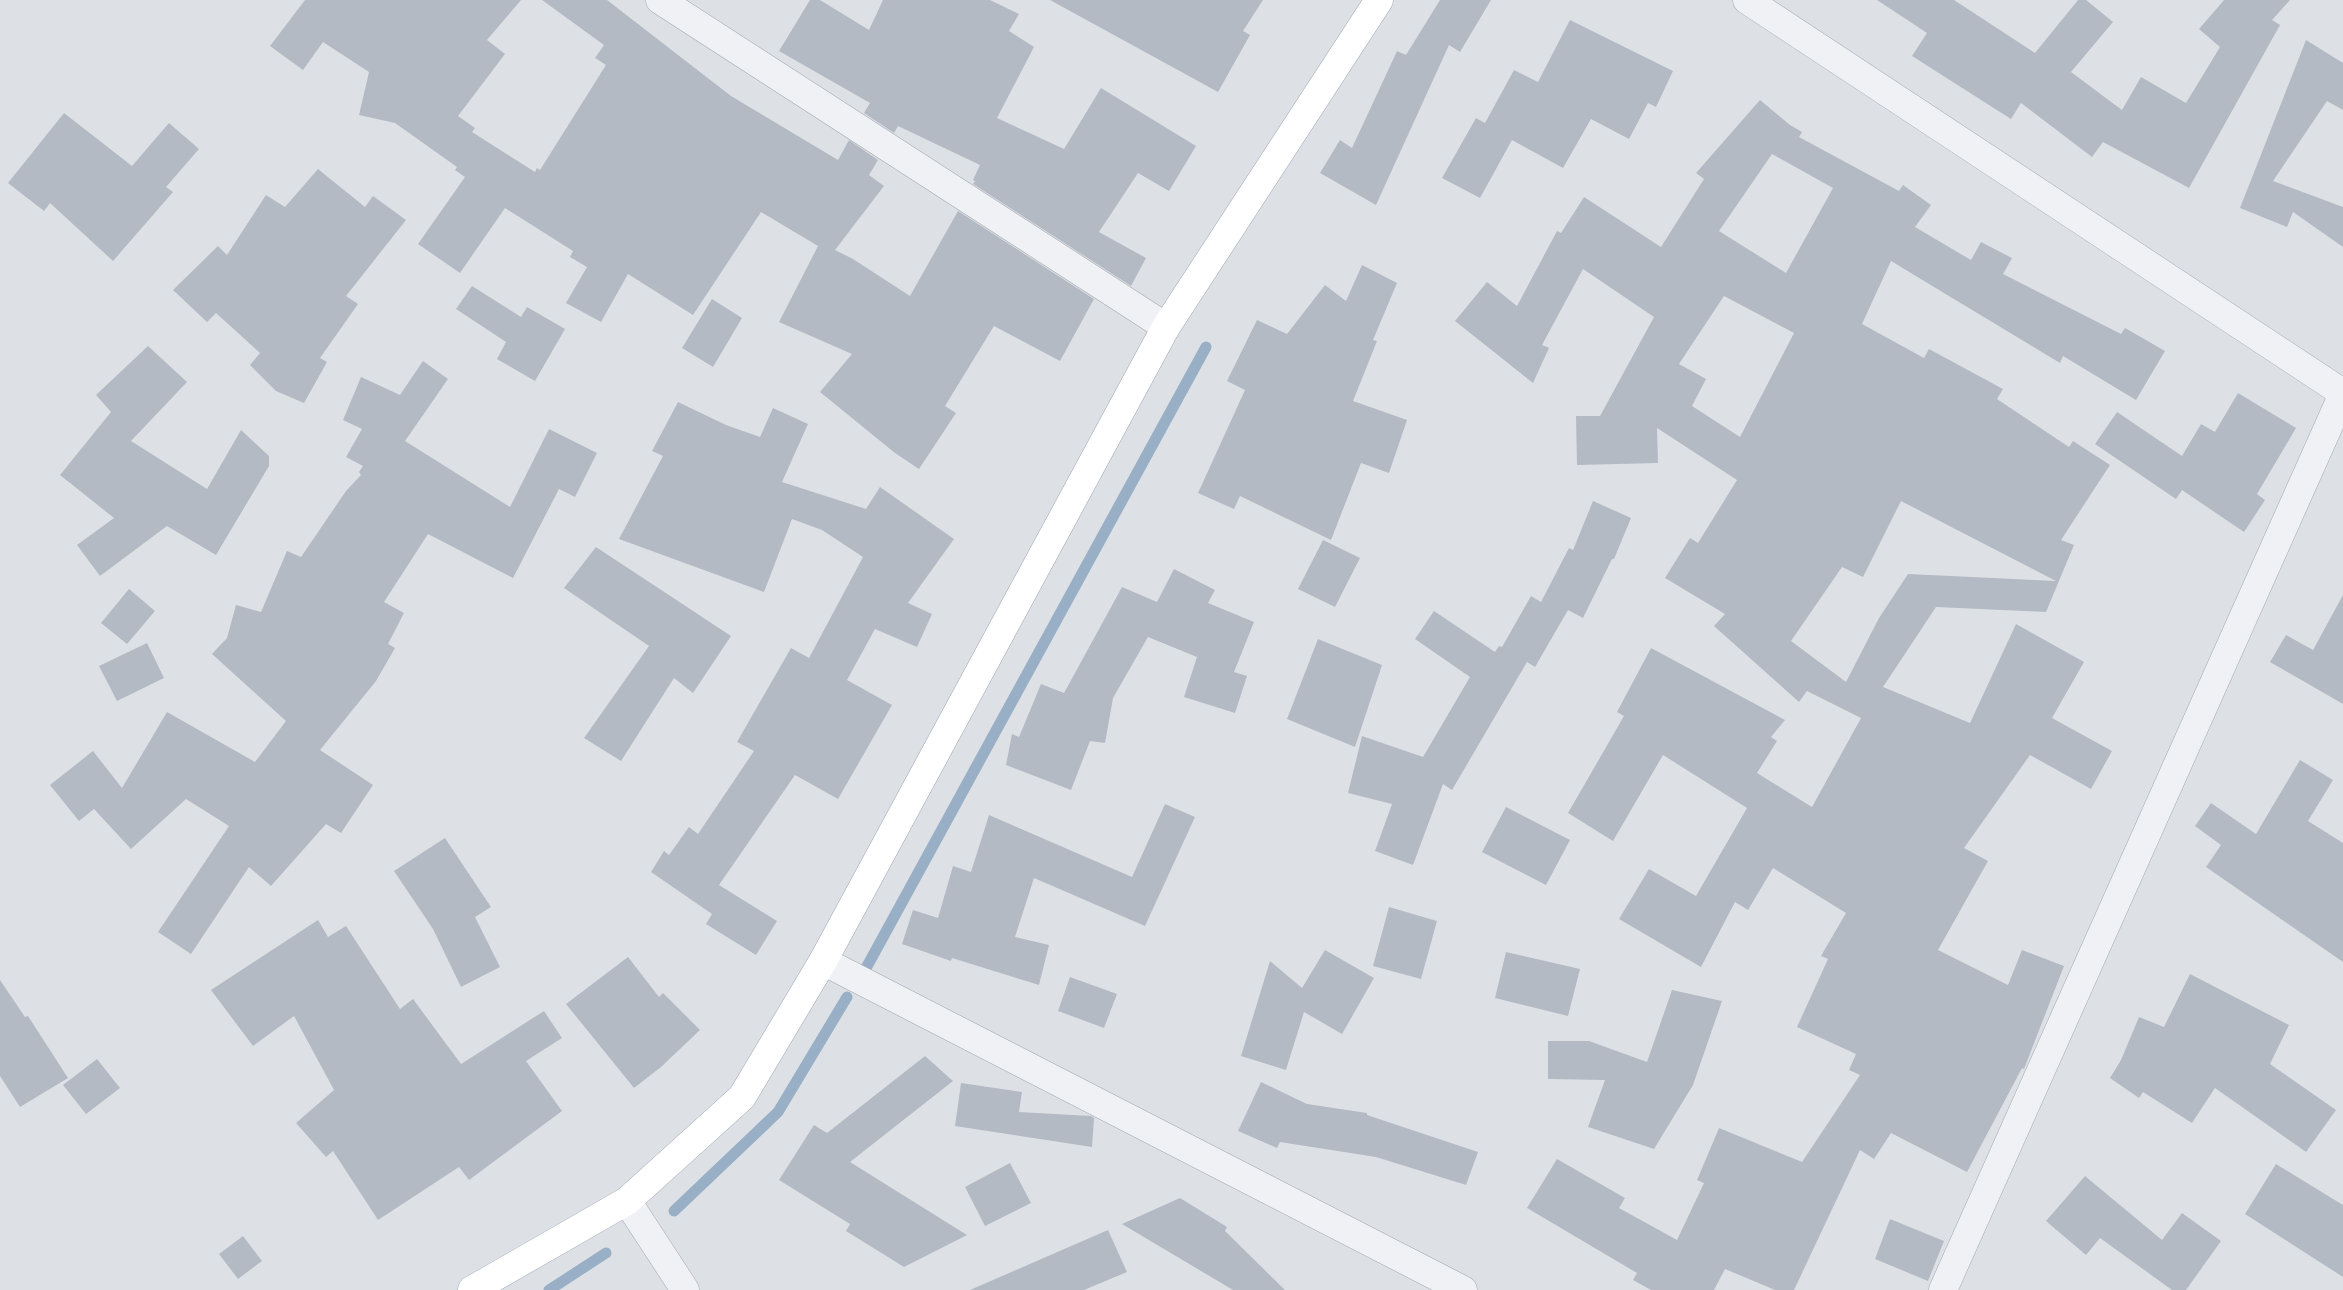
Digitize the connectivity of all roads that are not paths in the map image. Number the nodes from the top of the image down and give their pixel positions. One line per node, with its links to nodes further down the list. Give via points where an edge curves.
1 (660, 0): 4 (street)
2 (1379, 0): 4 (main road)
3 (1747, 0): 5 (street)
4 (1166, 326): 6 (main road)
5 (2343, 394): 11 (street)
6 (823, 961): 7 (main road, via 742,1097); 10 (street)
7 (627, 1201): 8 (main road); 9 (street)
8 (472, 1290)
9 (685, 1290)
10 (1463, 1290)
11 (1943, 1290)

